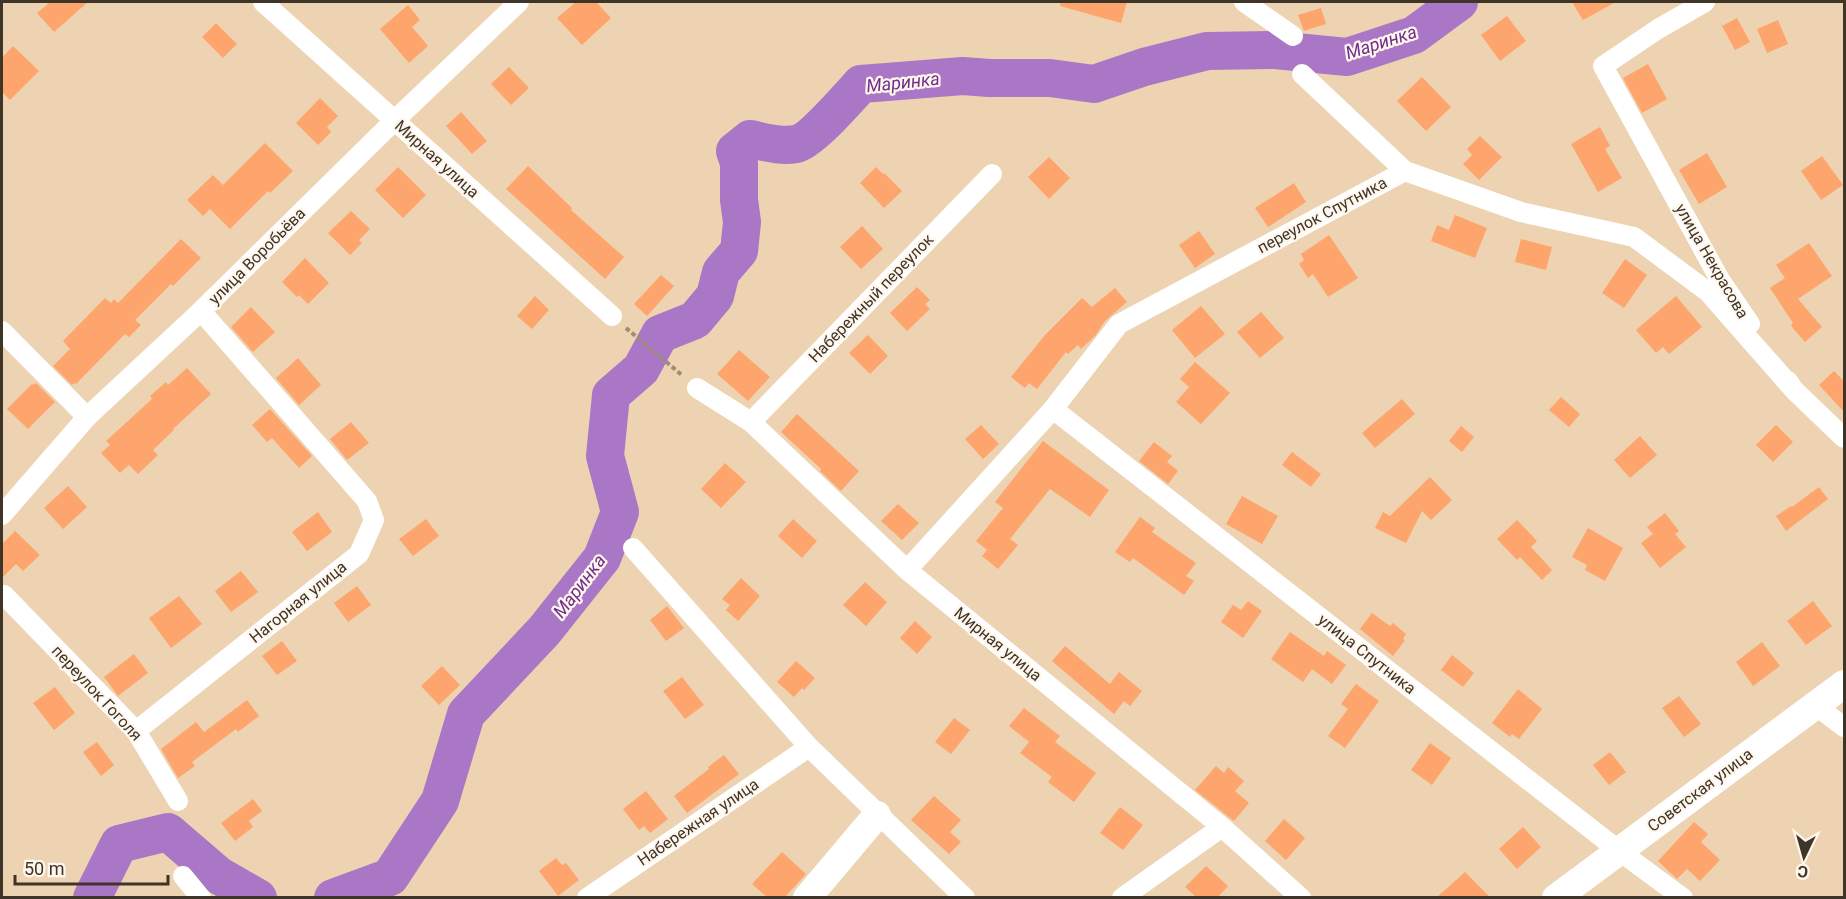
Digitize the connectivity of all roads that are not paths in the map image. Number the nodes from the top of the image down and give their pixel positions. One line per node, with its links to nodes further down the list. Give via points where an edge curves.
1 (263, 2): 7 (street, Мирная улица)
2 (519, 2): 7 (street, улица Воробьёва)
3 (1244, 2): 5 (street)
4 (1705, 2): 14 (street, улица Некрасова, via 1603,66 1720,280)
5 (1293, 36)
6 (1302, 74): 8 (street)
7 (394, 121): 10 (street, улица Воробьёва); 11 (street, Мирная улица)
8 (1405, 171): 14 (street, переулок Спутника, via 1521,212 1634,237 1708,292); 15 (street, переулок Спутника, via 1119,324)
9 (992, 174): 17 (street, Набережный переулок)
10 (201, 311): 16 (street, улица Воробьёва); 26 (street, Нагорная улица, via 367,501 374,520 359,554)
11 (612, 316)
12 (2, 331): 16 (street)
13 (697, 388): 17 (street, Мирная улица)
14 (1794, 390): 18 (street, улица Некрасова)
15 (1053, 409): 21 (street, переулок Спутника); 31 (street, улица Спутника)
16 (87, 417): 19 (street, улица Воробьёва)
17 (751, 422): 21 (street, Мирная улица)
18 (1845, 438)
19 (2, 515)
20 (633, 548): 27 (street)
21 (907, 570): 30 (street, Мирная улица)
22 (4, 594): 26 (street, переулок Гоголя)
23 (1845, 684): 24 (street, Советская улица)
24 (1814, 704): 25 (street); 31 (street, Советская улица)
25 (1845, 727)
26 (136, 731): 28 (street, переулок Гоголя)
27 (809, 747): 29 (street); 35 (street, Набережная улица)
28 (178, 801)
29 (878, 815): 33 (street); 36 (street)
30 (1222, 827): 37 (street); 38 (street, Мирная улица)
31 (1618, 850): 39 (street, Советская улица); 40 (street, улица Спутника)
32 (183, 876): 34 (street)
33 (819, 893)
34 (201, 897)
35 (587, 897)
36 (965, 897)
37 (1122, 897)
38 (1301, 897)
39 (1556, 897)
40 (1683, 897)

